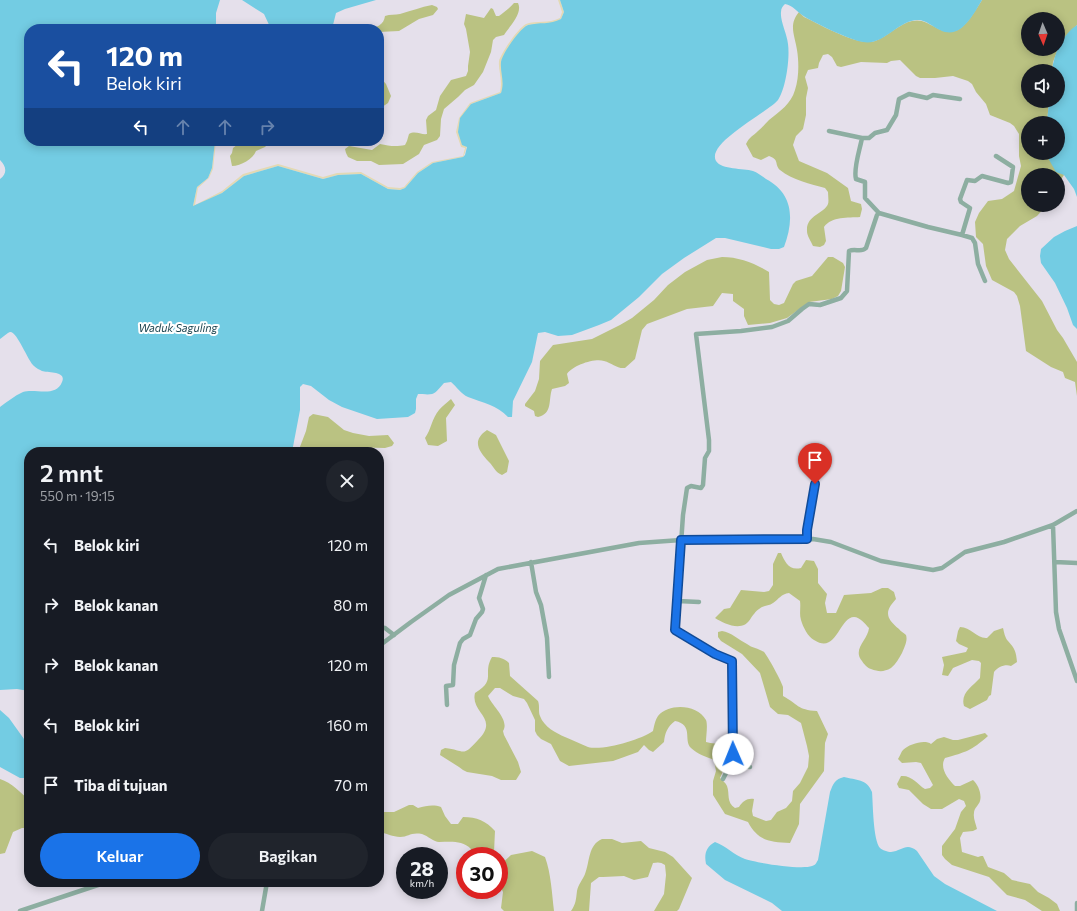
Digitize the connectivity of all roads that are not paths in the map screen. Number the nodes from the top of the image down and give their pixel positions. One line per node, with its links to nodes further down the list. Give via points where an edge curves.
1 (960, 99): 3 (street, via 906,95 899,99 896,115 887,130 874,133 869,138)
2 (829, 131): 3 (street)
3 (862, 138): 5 (street, via 855,177 865,182 865,198)
4 (996, 156): 6 (street, via 1013,167 1011,182 982,176 975,181 967,180 960,199 970,208)
5 (879, 213): 6 (street); 12 (street, via 866,248 861,251 849,251 847,291 841,298 820,305 809,304 788,321 772,327 696,334 710,440 705,458 703,485 701,488 687,488)
6 (962, 234): 7 (street, via 974,241 978,264)
7 (985, 280)
8 (815, 484): 11 (street)
9 (1077, 511): 10 (street)
10 (1053, 525): 11 (street, via 965,552 942,568 933,570 885,562 823,540); 14 (street)
11 (807, 539): 12 (street)
12 (681, 540): 13 (street, via 639,543); 17 (street)
13 (531, 562): 16 (street, via 498,569); 22 (street, via 547,638)
14 (1055, 562): 15 (street); 23 (street, via 1055,598 1059,629)
15 (1077, 563)
16 (486, 575): 20 (street, via 450,595); 24 (street, via 479,596 483,609 470,635 460,643 454,665 453,685 446,686)
17 (678, 601): 18 (street); 25 (street, via 675,630 732,661 733,750)
18 (699, 602)
19 (384, 628): 20 (street)
20 (394, 635): 21 (street)
21 (384, 642)
22 (549, 677)
23 (1077, 681)
24 (447, 705)
25 (730, 765): 26 (street); 27 (street)
26 (750, 767)
27 (723, 779)
28 (92, 887): 31 (street)
29 (266, 887): 32 (street)
30 (1077, 903): 33 (street)
31 (20, 911)
32 (262, 911)
33 (1077, 911)

